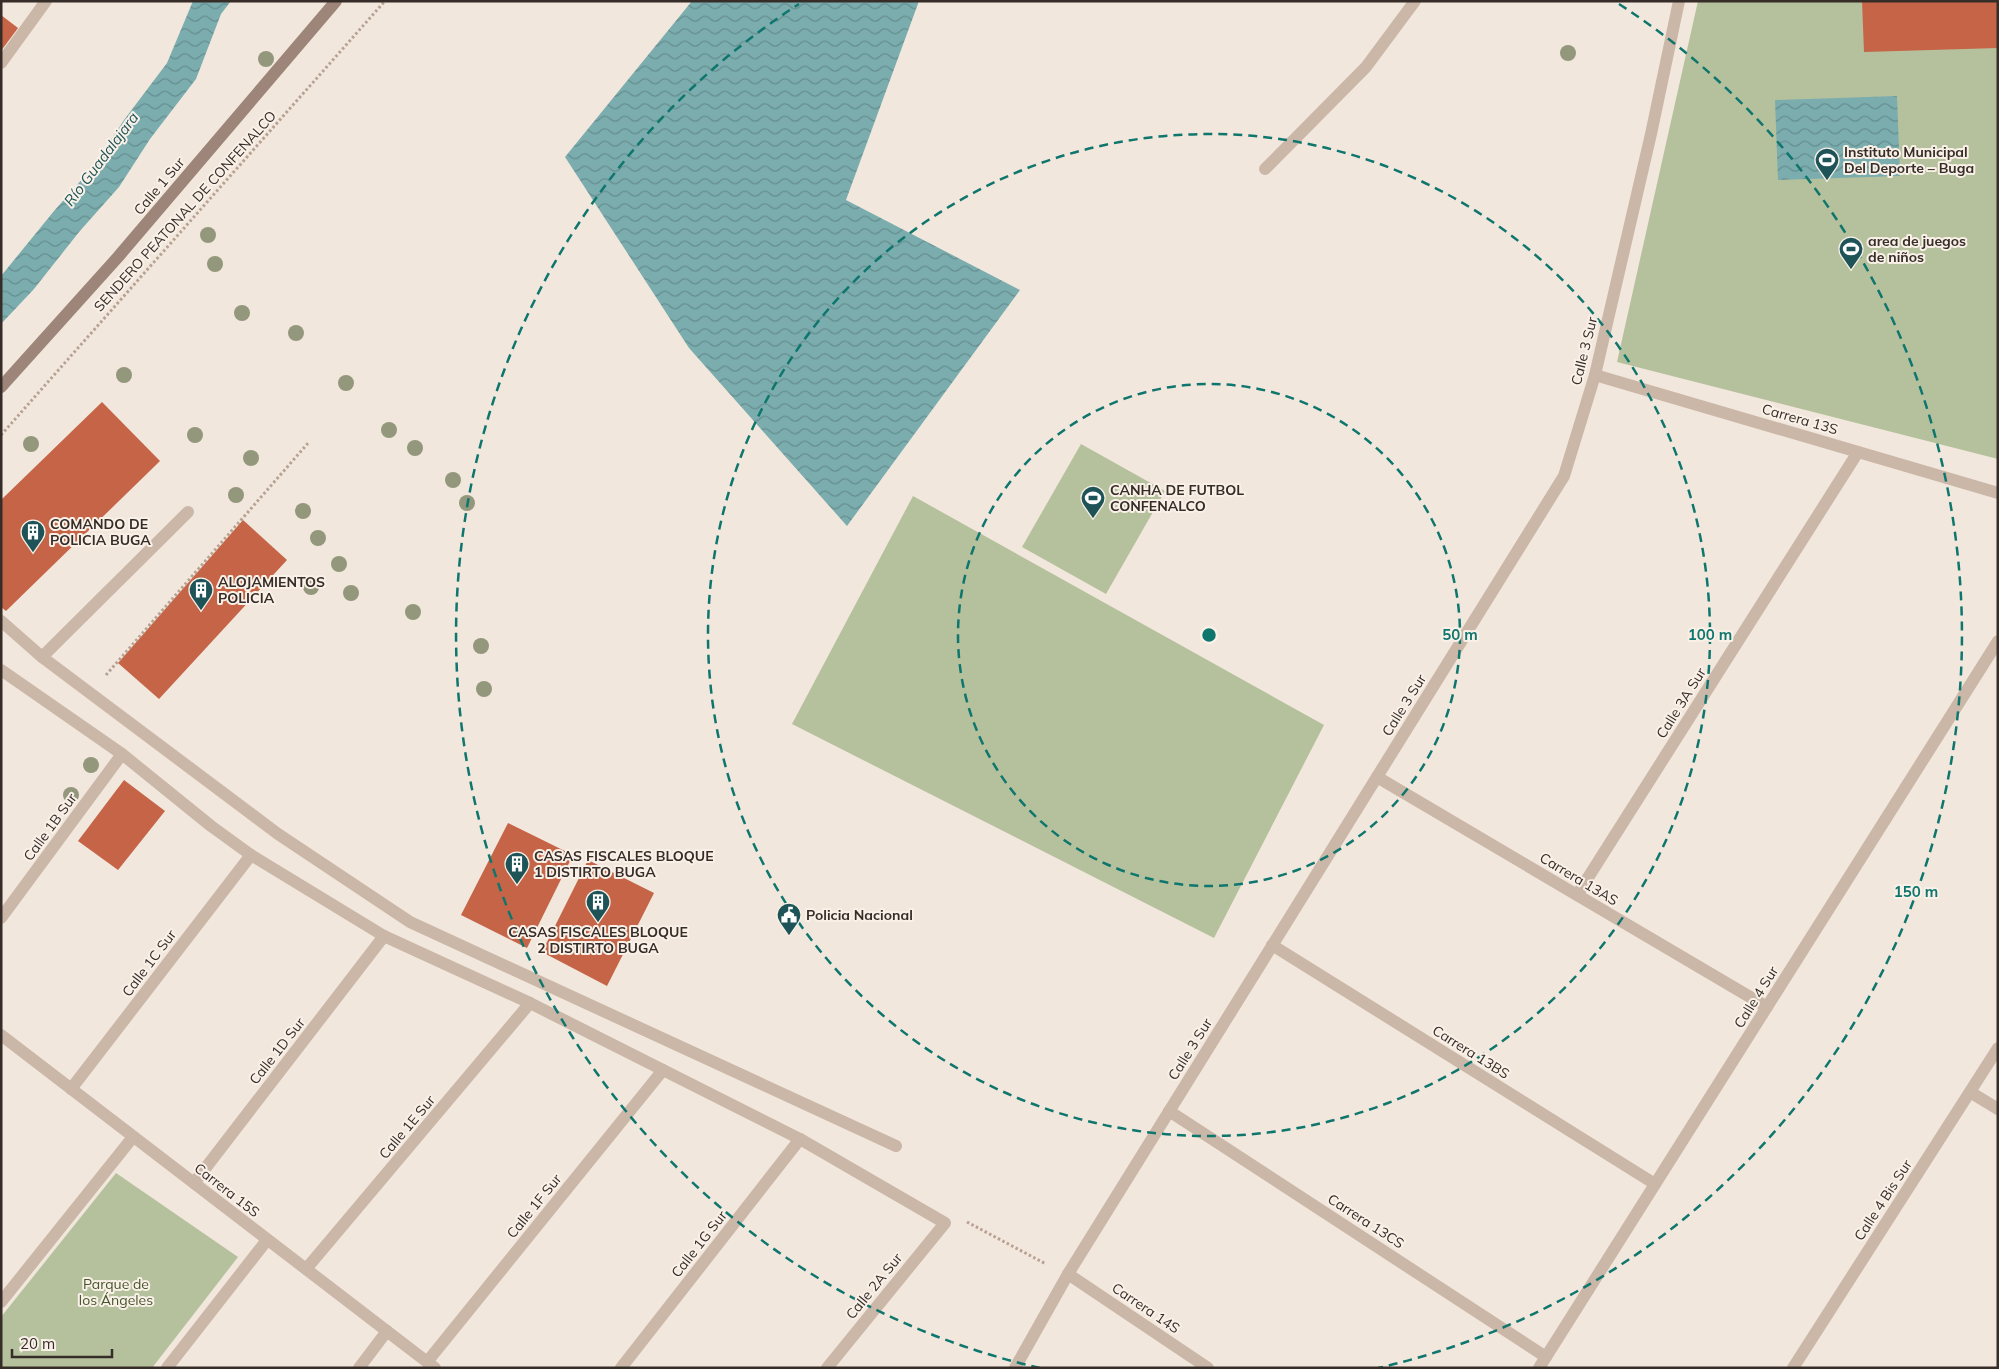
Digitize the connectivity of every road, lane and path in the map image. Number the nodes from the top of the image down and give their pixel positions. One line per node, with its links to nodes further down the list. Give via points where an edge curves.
1 (46, 1): 6 (street)
2 (336, 1): 9 (main road, Calle 1 Sur, via 124,250)
3 (385, 1): 10 (path, SENDERO PEATONAL DE CONFENALCO)
4 (1415, 1): 7 (street, via 1366,67)
5 (1679, 1): 8 (street, Calle 3 Sur, via 1652,134)
6 (1, 64)
7 (1265, 169)
8 (1594, 375): 12 (street, Carrera 13S); 21 (street, Calle 3 Sur, via 1564,476)
9 (1, 387)
10 (1, 435)
11 (309, 442): 19 (path)
12 (1858, 452): 13 (street, Carrera 13S); 23 (street, Calle 3A Sur)
13 (1998, 493)
14 (188, 512): 17 (street)
15 (1, 621): 17 (street)
16 (1998, 641): 28 (street, Calle 4 Sur)
17 (42, 657): 19 (street)
18 (1, 670): 20 (street)
19 (90, 692): 38 (street, via 278,834 410,922)
20 (122, 754): 22 (street); 24 (street, Calle 1B Sur)
21 (1377, 777): 23 (street, Carrera 13AS); 26 (street, Calle 3 Sur)
22 (250, 855): 25 (street); 32 (street, Calle 1C Sur)
23 (1577, 895): 28 (street, Carrera 13AS)
24 (1, 918)
25 (384, 936): 27 (street); 39 (street, Calle 1D Sur)
26 (1272, 945): 35 (street, Calle 3 Sur); 40 (street, Carrera 13BS)
27 (530, 1003): 31 (street); 44 (street, Calle 1E Sur)
28 (1767, 1006): 40 (street, Calle 4 Sur)
29 (1, 1036): 32 (street, Carrera 15S)
30 (1998, 1048): 33 (street, Calle 4 Bis Sur)
31 (664, 1070): 37 (street); 49 (street, Calle 1F Sur)
32 (71, 1089): 36 (street, Carrera 15S)
33 (1970, 1092): 34 (street); 57 (street, Calle 4 Bis Sur)
34 (1998, 1109)
35 (1169, 1111): 45 (street, Calle 3 Sur); 48 (street, Carrera 13CS)
36 (134, 1137): 39 (street, Carrera 15S); 46 (street)
37 (800, 1139): 52 (street, Calle 1G Sur); 53 (street, Calle 2A Sur, via 945,1223)
38 (896, 1146)
39 (194, 1183): 42 (street, Carrera 15S)
40 (1655, 1184): 48 (street, Calle 4 Sur)
41 (960, 1218): 43 (path)
42 (267, 1240): 44 (street, Carrera 15S); 50 (street)
43 (1050, 1267)
44 (306, 1269): 47 (street, Carrera 15S)
45 (1068, 1274): 54 (street, Calle 3 Sur); 55 (street, Carrera 14S)
46 (1, 1302)
47 (387, 1331): 49 (street, Carrera 15S); 51 (street)
48 (1546, 1357): 56 (street, Calle 4 Sur)
49 (431, 1365)
50 (167, 1368)
51 (359, 1368)
52 (621, 1368)
53 (827, 1368)
54 (1015, 1368)
55 (1208, 1368)
56 (1539, 1368)
57 (1793, 1368)

